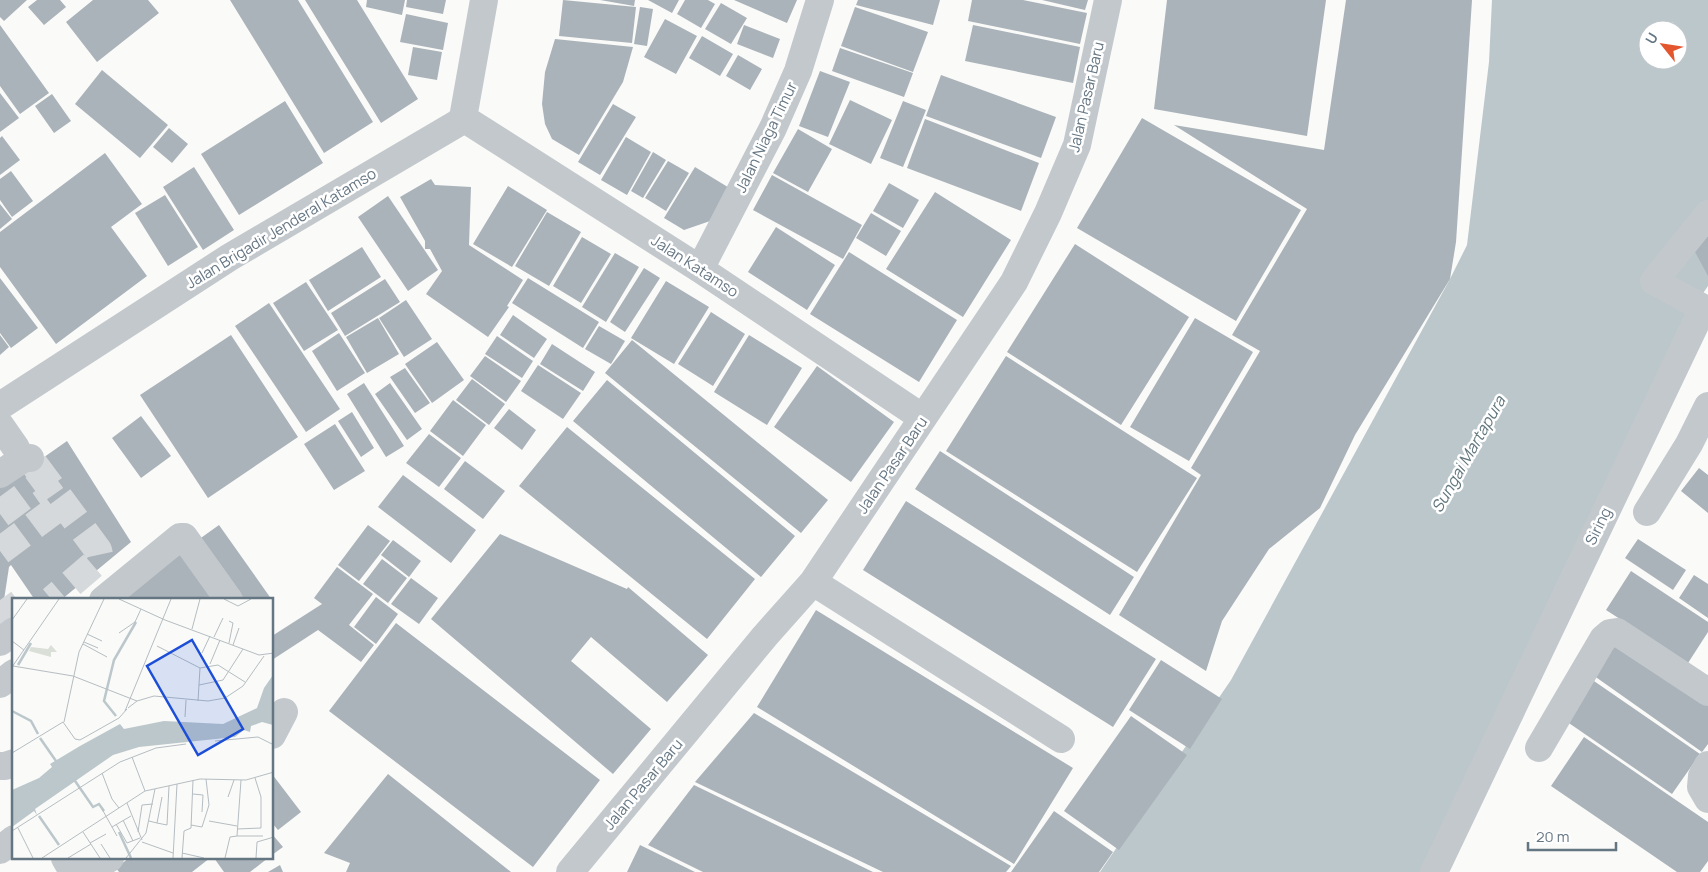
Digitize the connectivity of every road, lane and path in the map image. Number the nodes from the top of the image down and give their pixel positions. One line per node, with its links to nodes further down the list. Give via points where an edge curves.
1 (484, 0): 4 (street)
2 (820, 0): 6 (street, Jalan Niaga Timur, via 798,71 774,128)
3 (1108, 0): 9 (street, Jalan Pasar Baru, via 1077,145 1048,213 1014,282)
4 (463, 118): 6 (street, Jalan Katamso); 7 (street, Jalan Brigadir Jenderal Katamso, via 230,256)
5 (1708, 214): 32 (street, Siring, via 1654,281 1703,308)
6 (700, 269): 9 (street, Jalan Katamso)
7 (0, 406)
8 (1708, 406): 12 (street)
9 (923, 418): 13 (street, Jalan Pasar Baru)
10 (0, 425): 11 (street, bridge, via 27,457)
11 (0, 474)
12 (1647, 512)
13 (813, 582): 21 (street); 31 (street, Jalan Pasar Baru)
14 (105, 598): 15 (street, via 184,537)
15 (228, 598)
16 (12, 633): 17 (street)
17 (0, 642)
18 (12, 674): 19 (street)
19 (0, 684)
20 (1708, 692): 22 (street, via 1617,632 1610,633 1603,639)
21 (1061, 739)
22 (1538, 748)
23 (1708, 765): 24 (street, via 1700,787)
24 (1708, 799)
25 (12, 841): 26 (street)
26 (0, 850)
27 (66, 860): 29 (street)
28 (107, 860): 30 (street)
29 (73, 872)
30 (86, 872)
31 (570, 872)
32 (1434, 872)

